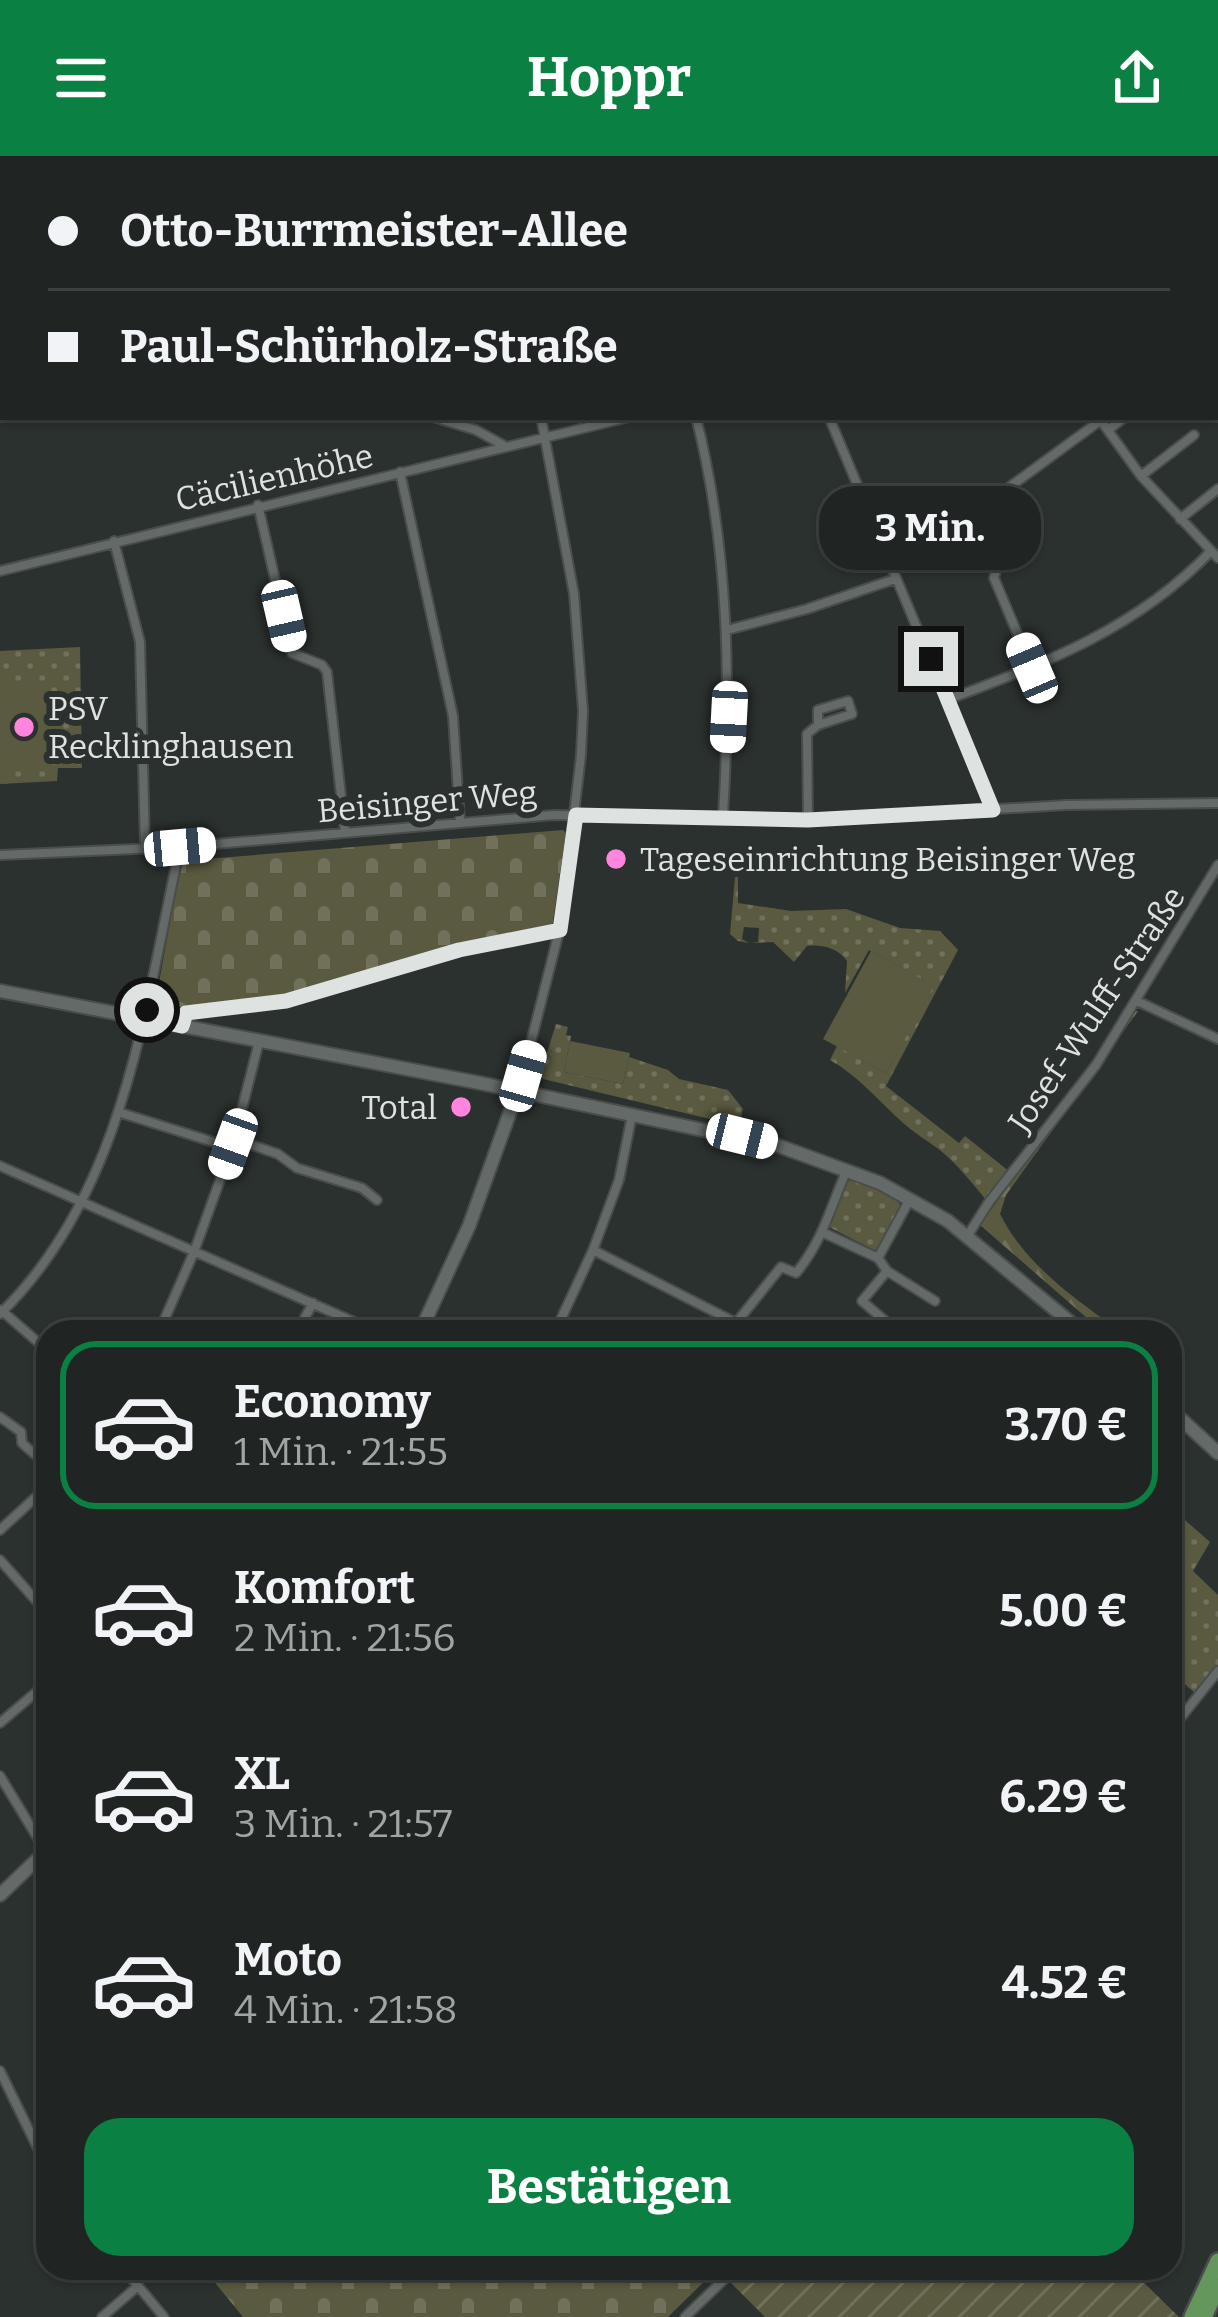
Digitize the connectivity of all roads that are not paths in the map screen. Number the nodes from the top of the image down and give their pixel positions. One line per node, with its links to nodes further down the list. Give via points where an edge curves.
1 (444, 420): 12 (street)
2 (541, 420): 11 (street)
3 (616, 420): 11 (street, Cäcilienhöhe)
4 (697, 420): 24 (street)
5 (830, 420): 21 (street)
6 (1098, 420): 16 (street)
7 (1100, 420): 9 (street)
8 (1121, 420): 9 (street)
9 (1108, 430): 14 (street)
10 (1194, 435): 14 (street)
11 (543, 437): 12 (street, Cäcilienhöhe); 30 (street, via 579,649)
12 (505, 446): 13 (street, Cäcilienhöhe)
13 (400, 472): 17 (street, Cäcilienhöhe); 33 (street, via 449,693)
14 (1141, 476): 18 (street)
15 (1218, 489): 18 (street)
16 (1004, 491): 21 (street); 25 (street, via 1029,542 994,578)
17 (258, 506): 19 (street, Cäcilienhöhe); 34 (street, via 292,652 327,672)
18 (1180, 519): 20 (street)
19 (114, 541): 22 (street, Cäcilienhöhe); 35 (street, via 140,642)
20 (1214, 555): 25 (street, via 1154,604)
21 (886, 556): 23 (street)
22 (0, 571)
23 (896, 579): 24 (street); 26 (street)
24 (727, 630): 31 (street)
25 (1032, 668): 26 (street)
26 (948, 699): 29 (street)
27 (818, 725): 27 (street, via 852,714 848,701 818,710); 32 (street, via 807,734)
28 (1218, 803): 29 (street, Beisinger Weg)
29 (993, 810): 32 (street, Beisinger Weg)
30 (576, 815): 31 (street, Beisinger Weg); 33 (street, Beisinger Weg); 39 (street)
31 (724, 816): 32 (street, Beisinger Weg)
32 (808, 820)
33 (460, 821): 34 (street, Beisinger Weg)
34 (346, 832): 36 (street, Beisinger Weg)
35 (145, 846): 36 (street, Beisinger Weg); 37 (street, Beisinger Weg)
36 (180, 847): 42 (street)
37 (0, 855)
38 (1218, 865): 41 (street, Josef-Wulff-Straße)
39 (560, 930): 43 (street, via 286,1001 186,1013); 46 (street)
40 (0, 991): 42 (main road)
41 (1137, 1001): 44 (street); 56 (street, Josef-Wulff-Straße)
42 (145, 1018): 43 (main road); 47 (street)
43 (182, 1026): 45 (main road)
44 (1218, 1039)
45 (259, 1042): 46 (main road); 49 (street)
46 (518, 1090): 48 (main road); 67 (main road)
47 (118, 1112): 49 (street); 54 (street)
48 (633, 1113): 51 (main road); 57 (street)
49 (233, 1144): 53 (street, via 278,1154); 58 (street)
50 (0, 1166): 54 (street)
51 (847, 1168): 52 (main road); 55 (street)
52 (910, 1199): 56 (main road); 59 (street)
53 (377, 1200)
54 (82, 1202): 58 (street); 63 (street)
55 (824, 1233): 59 (street); 70 (street, via 796,1273 781,1267)
56 (968, 1235): 72 (main road)
57 (593, 1250): 68 (street); 69 (street)
58 (194, 1252): 62 (street); 64 (street)
59 (878, 1258): 60 (street)
60 (887, 1270): 61 (street); 71 (street, via 862,1301)
61 (935, 1301)
62 (313, 1303): 65 (street); 66 (street)
63 (1, 1312): 73 (street)
64 (164, 1320)
65 (304, 1320)
66 (351, 1320)
67 (426, 1320)
68 (561, 1320)
69 (730, 1320)
70 (738, 1320)
71 (884, 1320)
72 (1068, 1320)
73 (36, 1341)
74 (0, 1417): 77 (street)
75 (1182, 1426): 76 (main road)
76 (1218, 1453)
77 (36, 1455)
78 (36, 1497): 79 (street)
79 (0, 1530)
80 (0, 1560): 81 (street)
81 (36, 1600)
82 (1218, 1671): 84 (street)
83 (36, 1692): 85 (street)
84 (1182, 1716)
85 (0, 1723)
86 (0, 1776): 87 (street)
87 (36, 1833)
88 (36, 1861): 89 (main road)
89 (0, 1895)
90 (0, 2071): 91 (street)
91 (36, 2144)
92 (1218, 2261): 101 (highway)
93 (134, 2280): 96 (street)
94 (141, 2280): 96 (street)
95 (724, 2280): 100 (street)
96 (137, 2284): 98 (street); 99 (street)
97 (1218, 2288): 102 (highway)
98 (102, 2317)
99 (164, 2317)
100 (685, 2317)
101 (1192, 2317)
102 (1204, 2317)

